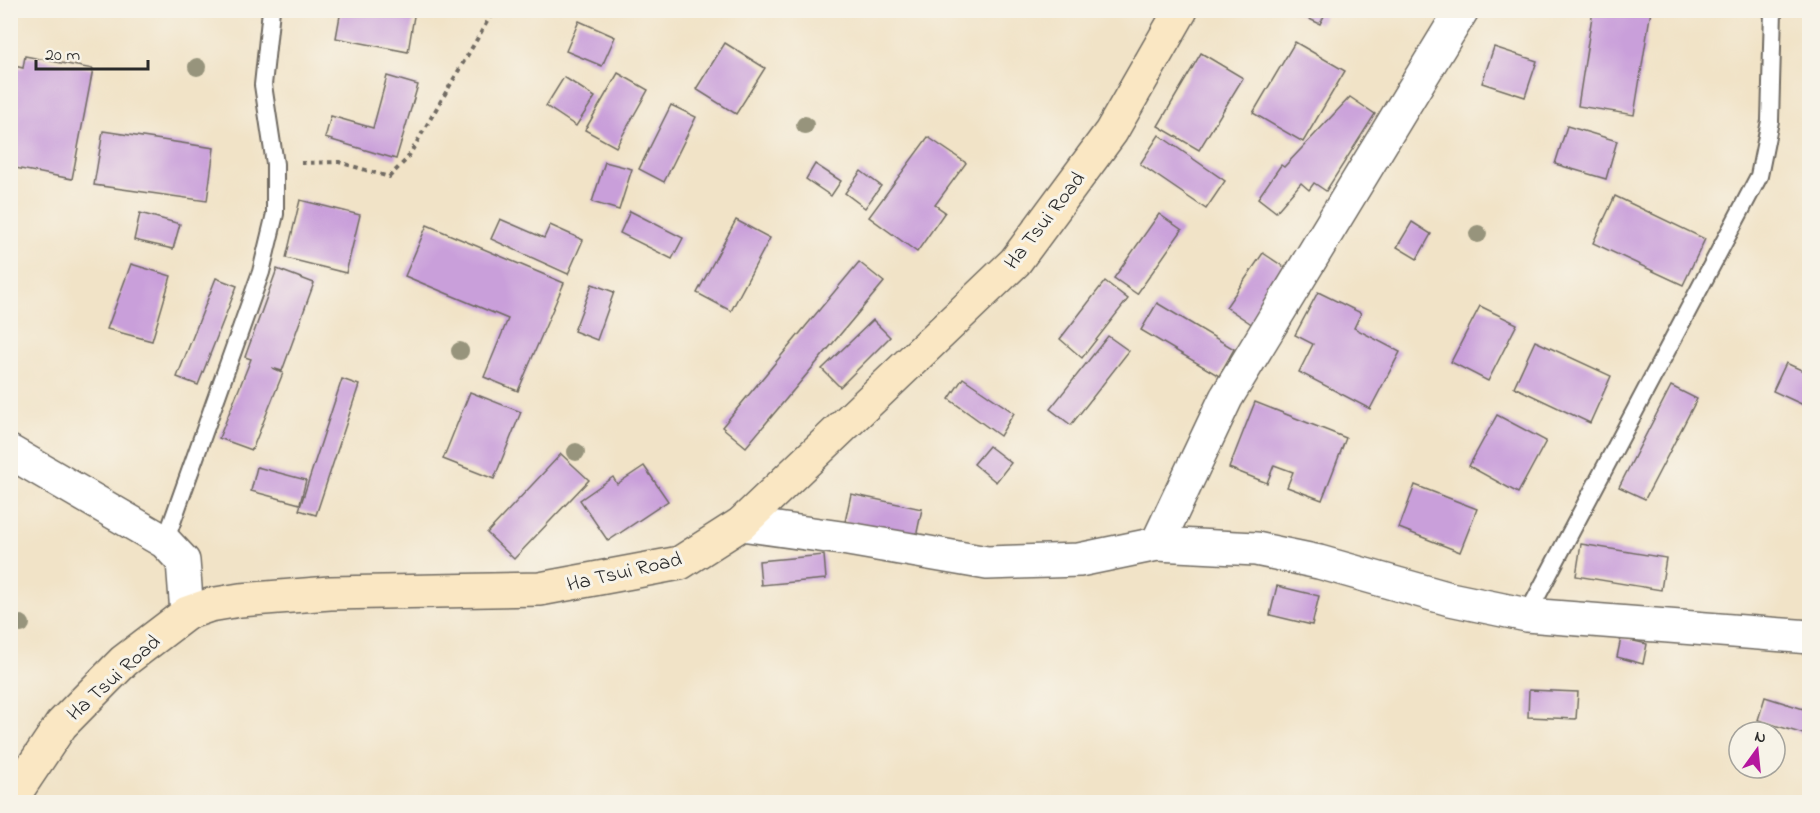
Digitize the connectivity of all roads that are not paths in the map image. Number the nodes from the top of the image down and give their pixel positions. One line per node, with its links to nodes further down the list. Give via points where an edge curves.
1 (270, 10): 7 (lane, via 262,85 275,164 275,214 261,272)
2 (1181, 10): 6 (street, Ha Tsui Road, via 1111,132 1015,262)
3 (1462, 10): 8 (street, via 1226,398)
4 (1773, 10): 10 (lane, via 1770,121 1759,176)
5 (10, 452): 7 (street)
6 (741, 524): 8 (street, via 987,562 1079,560); 9 (street, Ha Tsui Road, via 680,563 540,589 330,593 240,600)
7 (165, 542): 9 (street, via 183,561)
8 (1158, 544): 10 (street, via 1256,549)
9 (187, 613): 12 (street, Ha Tsui Road, via 124,661 60,725)
10 (1527, 615): 11 (street)
11 (1809, 638)
12 (10, 801)

